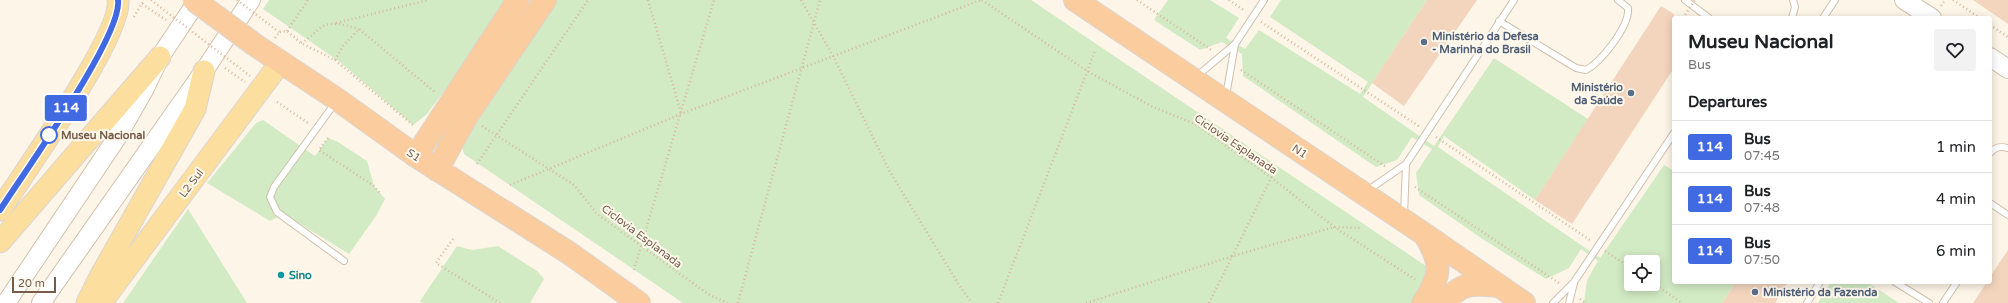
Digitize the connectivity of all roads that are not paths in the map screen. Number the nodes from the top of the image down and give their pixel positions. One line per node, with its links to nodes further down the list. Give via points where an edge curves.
1 (118, 0): 37 (main road, via 117,17 95,61)
2 (194, 0): 23 (highway, S1, bridge)
3 (198, 0): 21 (main road)
4 (251, 0): 25 (main road)
5 (518, 0): 32 (highway)
6 (545, 0): 34 (highway, via 467,116)
7 (1075, 0): 26 (highway, N1)
8 (1264, 0): 20 (lane)
9 (1514, 0): 19 (lane)
10 (1618, 0): 19 (lane, via 1628,8 1627,20 1612,44 1593,66 1586,70 1576,68)
11 (1685, 0): 15 (lane)
12 (1793, 0): 16 (lane, via 1795,7)
13 (1834, 0): 17 (lane)
14 (1904, 0): 18 (main road)
15 (1707, 16)
16 (1793, 16)
17 (1824, 16)
18 (1929, 16)
19 (1499, 21): 33 (lane)
20 (1235, 44): 26 (lane); 28 (lane)
21 (160, 56): 41 (main road); 49 (main road, via 116,139)
22 (1992, 58): 24 (main road)
23 (280, 63): 27 (highway, S1); 52 (main road, L2 Sul)
24 (2008, 69)
25 (204, 71): 50 (main road); 51 (main road, via 194,109)
26 (1192, 79): 28 (highway, N1)
27 (338, 100): 32 (highway, S1); 42 (lane, via 274,187 270,197 277,212)
28 (1226, 101): 35 (highway, N1)
29 (1672, 136): 47 (lane)
30 (2008, 148): 31 (lane, via 2002,146)
31 (1992, 151)
32 (416, 156): 34 (highway, S1)
33 (1406, 164): 35 (lane); 39 (lane)
34 (437, 170): 53 (highway, S1, via 569,253)
35 (1363, 194): 39 (highway, N1)
36 (1992, 204): 38 (lane)
37 (0, 210)
38 (2008, 215)
39 (1404, 220): 40 (highway, N1)
40 (1424, 234): 46 (highway, N1); 48 (highway, via 1436,254 1439,271)
41 (0, 242)
42 (344, 261)
43 (1819, 284): 57 (lane)
44 (1898, 284): 58 (lane)
45 (1956, 284): 59 (lane)
46 (1498, 286): 48 (highway, via 1475,284 1458,288); 54 (highway, N1)
47 (1570, 291): 55 (lane); 56 (lane)
48 (1434, 299)
49 (6, 303)
50 (41, 303)
51 (87, 303)
52 (101, 303)
53 (639, 303)
54 (1524, 303)
55 (1553, 303)
56 (1569, 303)
57 (1807, 303)
58 (1929, 303)
59 (1943, 303)

